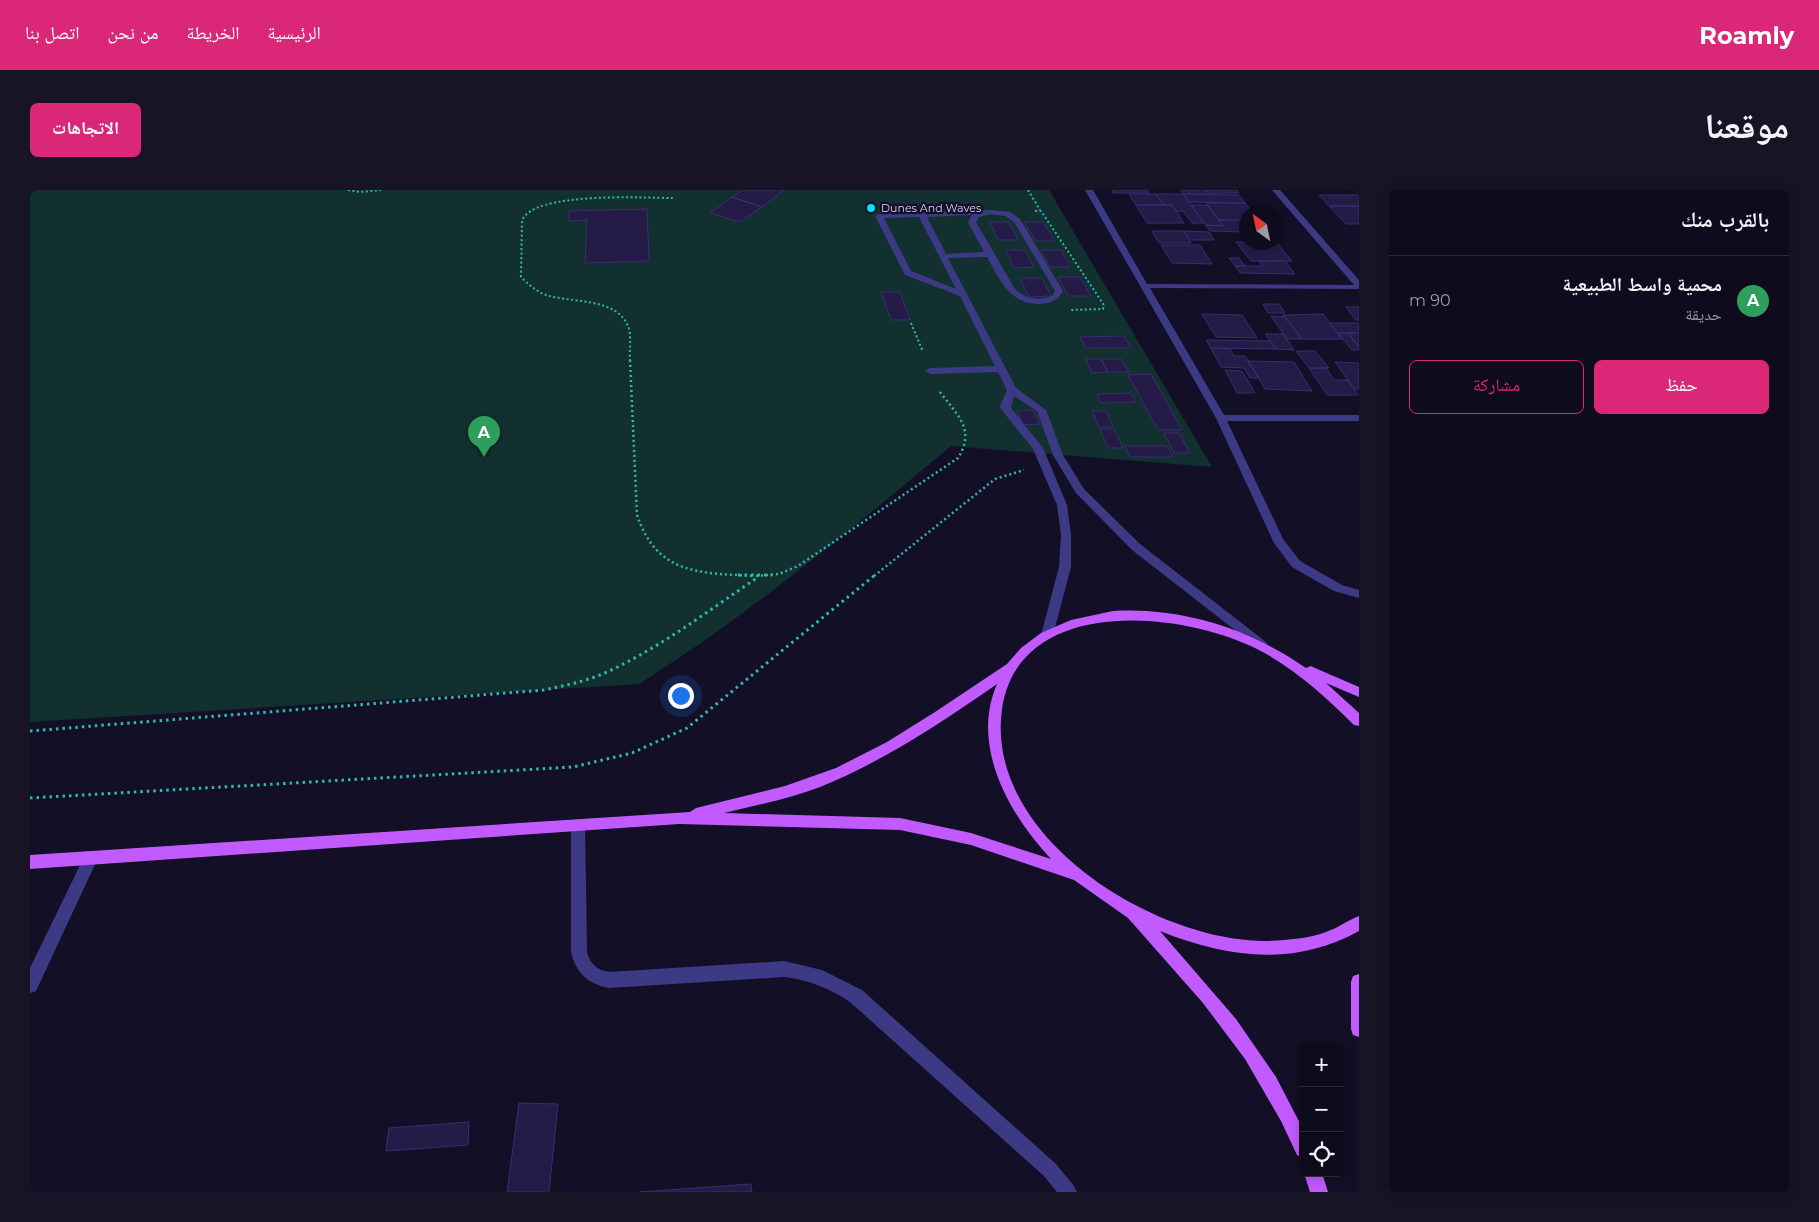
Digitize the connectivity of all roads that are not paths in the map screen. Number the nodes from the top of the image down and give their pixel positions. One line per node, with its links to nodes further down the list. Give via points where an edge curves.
1 (1089, 190): 7 (street)
2 (1276, 190): 8 (street)
3 (982, 213): 4 (street); 5 (street, via 972,222); 5 (street, via 1007,214 1017,221 1059,295 1041,302 1017,296)
4 (922, 215): 6 (street); 9 (street, via 879,216 908,274)
5 (991, 254): 6 (street)
6 (943, 256): 9 (street)
7 (1145, 286): 8 (street); 13 (street)
8 (1359, 286)
9 (964, 295): 10 (street)
10 (1002, 368): 11 (street); 12 (street)
11 (930, 371)
12 (1012, 390): 15 (street, via 1006,410 1038,448); 16 (street, via 1041,410)
13 (1221, 418): 14 (street); 17 (street, via 1278,540 1296,564 1338,588)
14 (1359, 418)
15 (1046, 465): 16 (street); 18 (street, via 1062,505 1066,551 1065,567)
16 (1064, 466): 19 (street, via 1080,491 1122,535)
17 (1359, 594)
18 (1047, 635): 19 (main road, via 1083,621 1123,614 1168,617 1215,627); 21 (main road, via 1027,649)
19 (1262, 645): 20 (main road)
20 (1290, 662): 22 (main road); 23 (main road, via 1331,692)
21 (1011, 668): 24 (main road, via 909,737 848,768 779,794); 28 (main road, via 996,701 994,742 1006,786 1034,831)
22 (1359, 692)
23 (1359, 721)
24 (679, 818): 25 (main road); 28 (main road, via 900,824 971,839)
25 (578, 825): 26 (main road); 36 (street, via 579,952 581,961 592,974 609,980 784,969 822,976 856,996 1050,1170)
26 (90, 858): 27 (main road); 32 (street)
27 (30, 862)
28 (1075, 874): 29 (main road)
29 (1132, 912): 30 (main road, via 1196,938 1262,948 1322,941); 34 (main road, via 1190,974 1246,1043)
30 (1359, 922)
31 (1359, 982): 33 (main road)
32 (30, 985)
33 (1359, 1029)
34 (1299, 1141)
35 (1314, 1177): 37 (main road)
36 (1068, 1192)
37 (1320, 1192)

